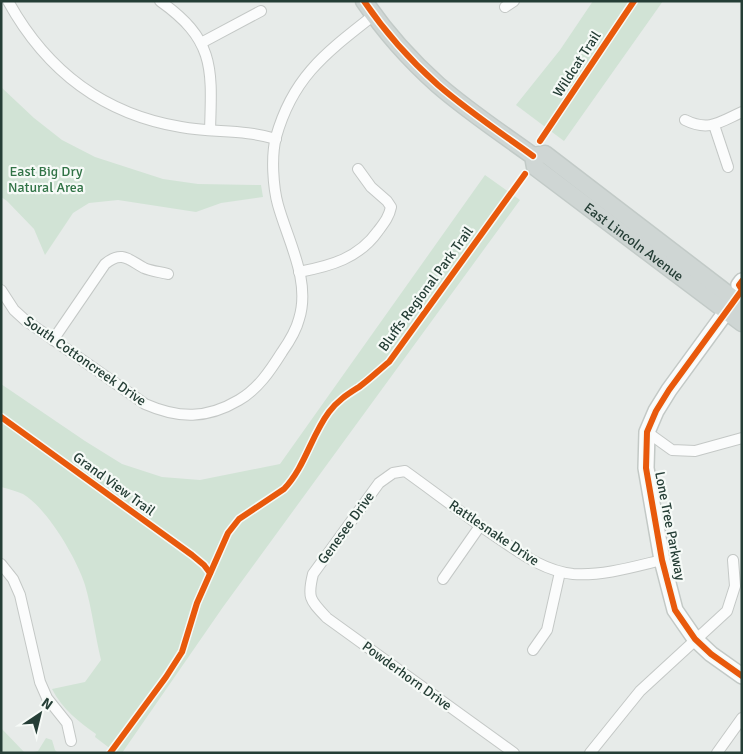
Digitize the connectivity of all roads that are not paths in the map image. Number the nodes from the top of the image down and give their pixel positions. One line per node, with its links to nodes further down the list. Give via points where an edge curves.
1 (8, 1): 10 (street, via 36,44 80,86 129,113 174,125)
2 (160, 1): 6 (street, via 192,28)
3 (364, 1): 5 (main road, East Lincoln Avenue)
4 (261, 11): 6 (street)
5 (374, 16): 11 (street, South Cottoncreek Drive, via 326,52 313,67 292,97); 18 (main road, East Lincoln Avenue, via 437,84 533,156 545,154)
6 (200, 42): 10 (street, via 210,74)
7 (742, 112): 9 (street)
8 (685, 120): 9 (street, via 697,126)
9 (714, 125): 12 (street)
10 (210, 130): 11 (street, via 251,132)
11 (276, 138): 14 (street, South Cottoncreek Drive, via 274,184 277,203)
12 (728, 167)
13 (358, 168): 14 (street, via 371,188 391,207 389,217 372,240 349,258)
14 (300, 272): 20 (street, South Cottoncreek Drive, via 302,303 294,334 259,384 246,396 217,411 198,415 163,412 145,404)
15 (168, 274): 20 (street, via 146,269 130,259 113,258 105,264)
16 (742, 281): 18 (street)
17 (1, 290): 20 (street, South Cottoncreek Drive, via 14,310)
18 (736, 302): 19 (main road, East Lincoln Avenue); 21 (street, Lone Tree Parkway, via 669,390)
19 (742, 323)
20 (53, 340)
21 (647, 432): 22 (street, via 672,450 694,451); 25 (street, Lone Tree Parkway, via 647,475)
22 (742, 438)
23 (393, 473): 24 (street, Rattlesnake Drive, via 405,471); 30 (street, Genesee Drive, via 379,483 313,574)
24 (480, 526): 28 (street, Rattlesnake Drive, via 530,560); 29 (street)
25 (662, 560): 28 (street, Rattlesnake Drive, via 605,574); 31 (street, Lone Tree Parkway, via 675,610)
26 (733, 560): 31 (street, via 735,586 727,611)
27 (1, 564): 35 (street, via 20,595 40,682 47,698 67,723)
28 (560, 572): 32 (street, via 547,630)
29 (443, 578)
30 (309, 591): 36 (street, Powderhorn Drive, via 314,604 327,618)
31 (695, 639): 33 (street, Lone Tree Parkway); 37 (street, via 640,691)
32 (533, 650)
33 (742, 676)
34 (742, 718): 38 (street)
35 (71, 741)
36 (514, 753)
37 (590, 753)
38 (717, 753)

